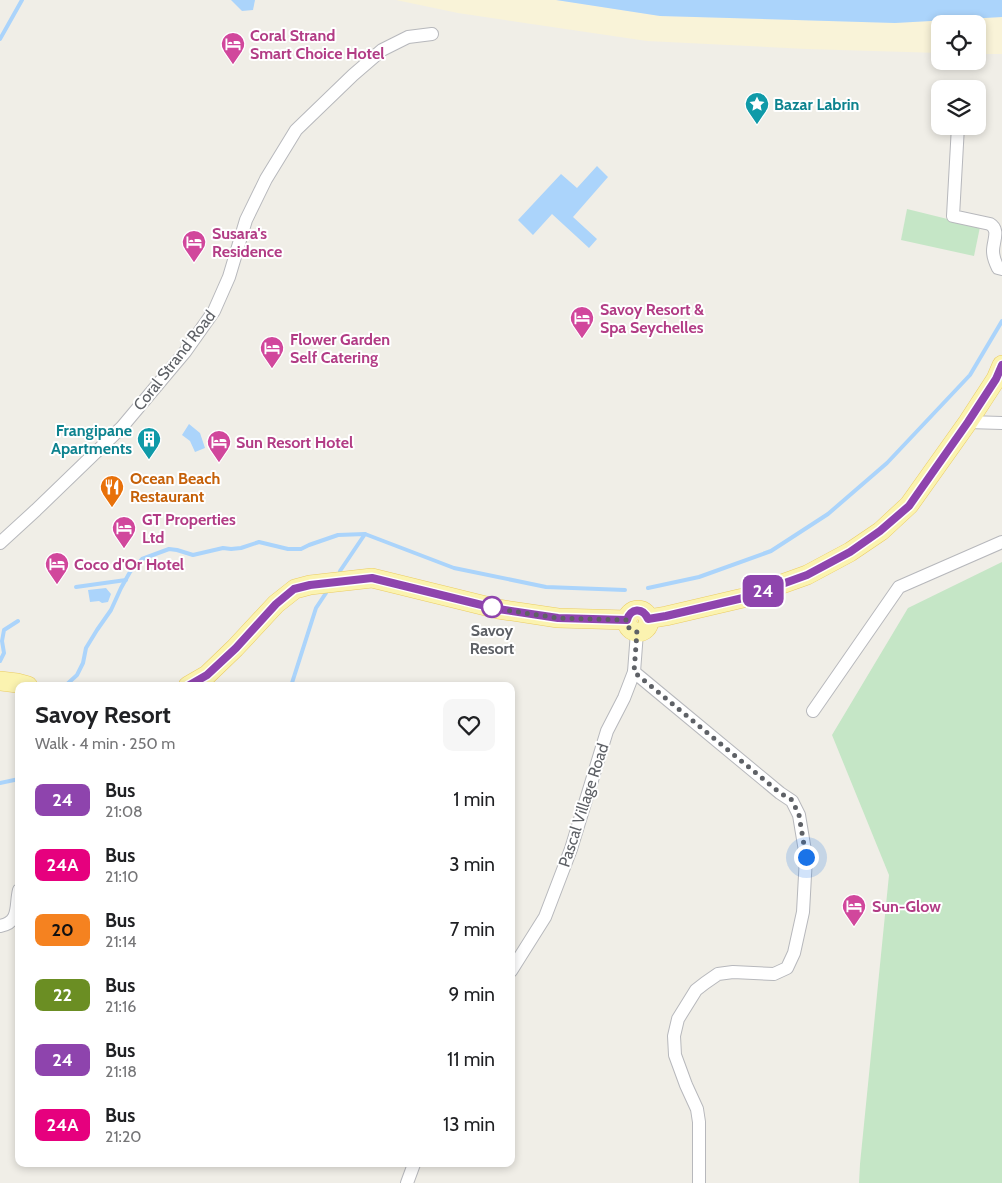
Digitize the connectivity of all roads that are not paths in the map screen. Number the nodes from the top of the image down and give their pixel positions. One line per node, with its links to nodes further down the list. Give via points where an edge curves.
1 (432, 34): 8 (street, Coral Strand Road, via 408,37 382,50 296,130 246,220 229,277 214,311 185,352 122,427)
2 (958, 135): 3 (street, via 953,216 994,226 993,257 998,268)
3 (1002, 269)
4 (1002, 365): 5 (main road)
5 (968, 422): 6 (street); 9 (main road, via 909,506 850,552 807,575 743,598)
6 (1002, 423)
7 (1002, 542): 14 (street, via 899,587)
8 (0, 543)
9 (637, 624): 10 (street, Pascal Village Road); 12 (main road, via 558,618 498,609 372,578 310,585 294,589 276,604 236,648)
10 (634, 672): 17 (street, Pascal Village Road, via 607,731 545,917); 20 (street, via 792,800 799,815 806,857 803,912 794,953 787,968 774,974 718,974 696,990 678,1019 674,1036 675,1055 697,1109 699,1122)
11 (0, 681): 13 (main road)
12 (195, 682)
13 (15, 683)
14 (813, 711)
15 (15, 921): 16 (street)
16 (0, 926)
17 (515, 966)
18 (413, 1167): 19 (street)
19 (407, 1183)
20 (699, 1183)

